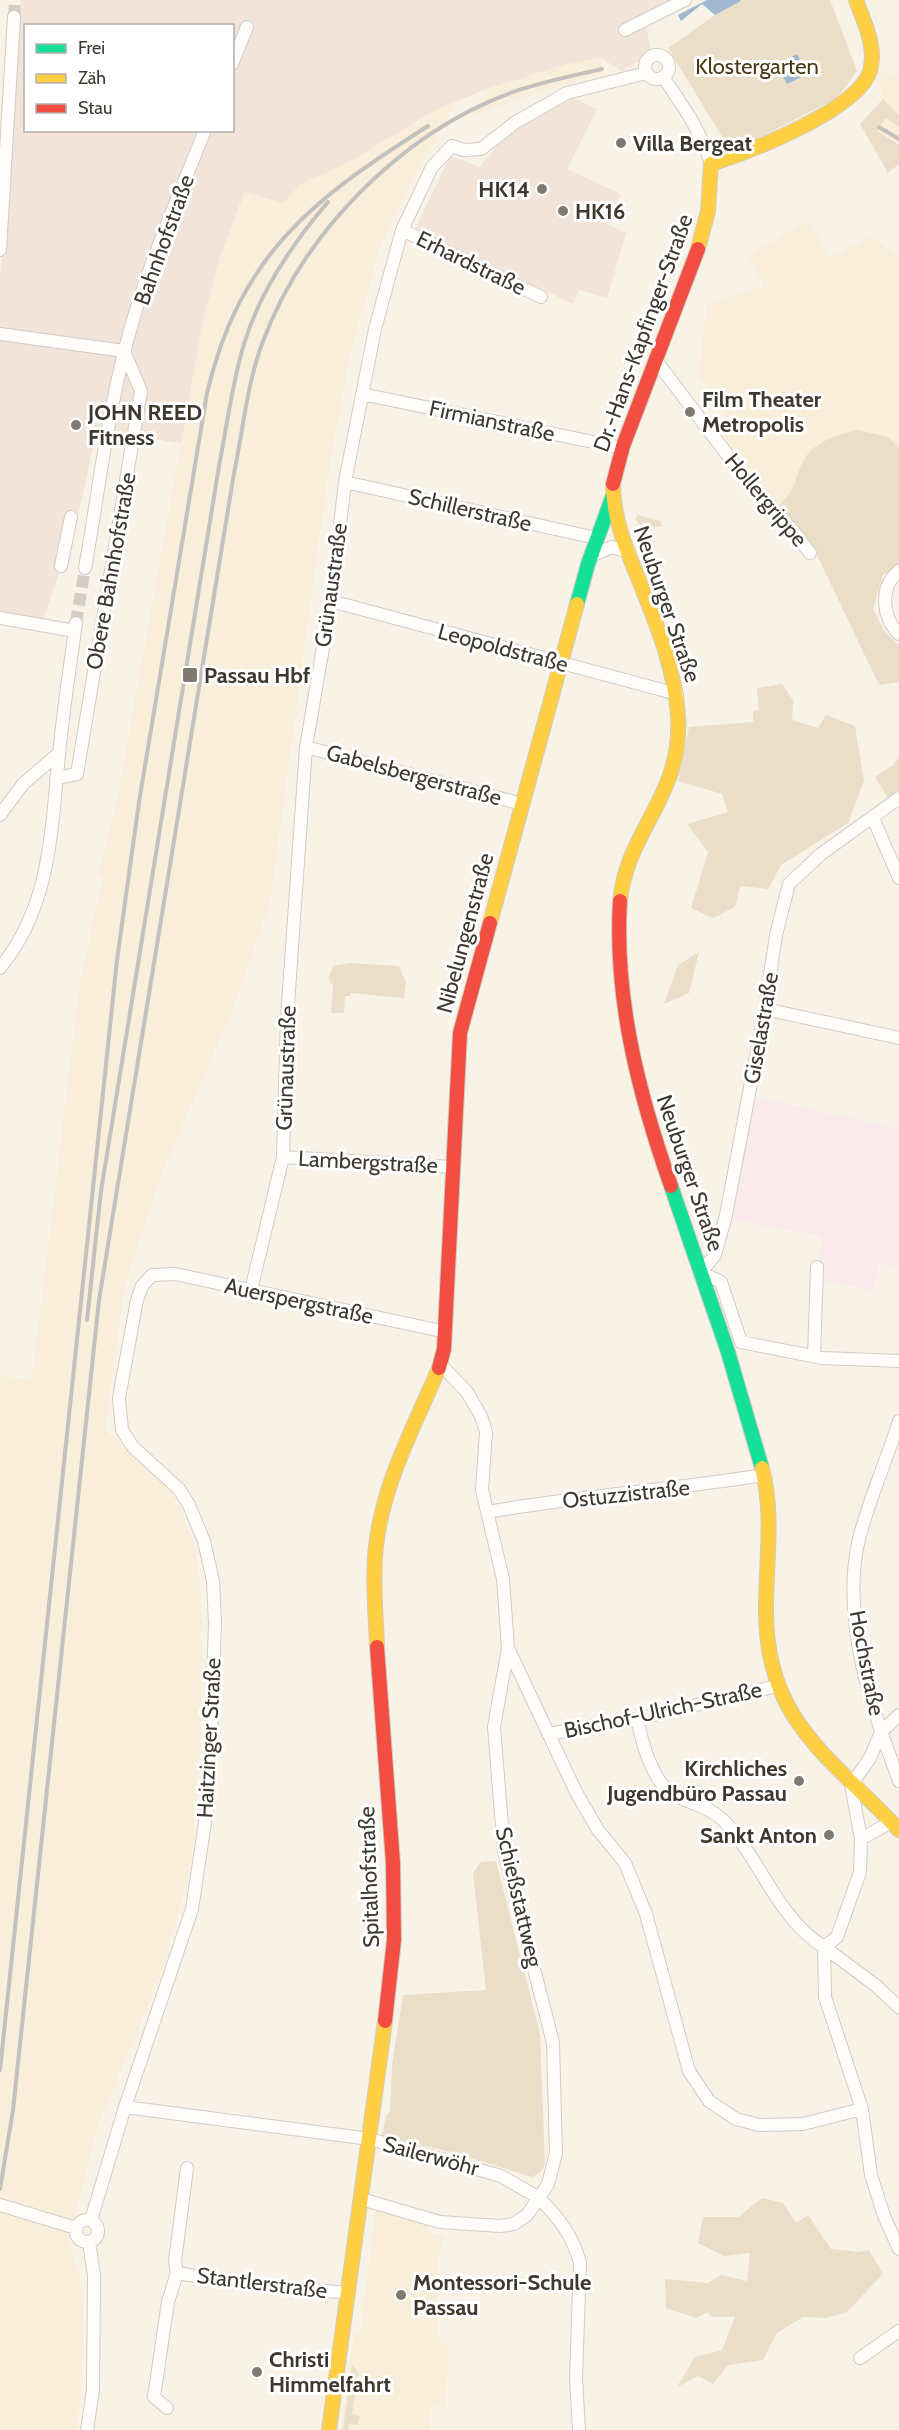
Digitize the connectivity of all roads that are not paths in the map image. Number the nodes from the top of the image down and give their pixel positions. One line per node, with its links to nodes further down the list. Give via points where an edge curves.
1 (685, 0): 5 (street)
2 (856, 0): 10 (street, via 871,43 870,69 863,86 792,130 738,157)
3 (14, 16): 12 (street)
4 (248, 27): 6 (street)
5 (625, 30)
6 (234, 59)
7 (646, 73): 8 (street); 8 (street, via 647,59 659,55 668,63); 11 (street, Grünaustraße, via 567,93 516,122 481,149 452,146 432,167)
8 (666, 82): 10 (street, Dr.-Hans-Kapfinger-Straße, via 691,116)
9 (204, 132): 15 (street, Bahnhofstraße, via 158,248)
10 (711, 164): 16 (street, Dr.-Hans-Kapfinger-Straße, via 713,189 708,217)
11 (402, 230): 13 (street, Erhardstraße); 17 (street, Grünaustraße)
12 (0, 250)
13 (541, 297)
14 (0, 334): 15 (street)
15 (124, 351): 27 (street, Bahnhofstraße); 36 (street, Obere Bahnhofstraße, via 141,391 140,400 77,774)
16 (657, 362): 18 (street, Dr.-Hans-Kapfinger-Straße); 24 (street, Hollergrippe, via 748,482)
17 (362, 393): 18 (street, Firmianstraße); 19 (street, Grünaustraße)
18 (622, 448): 20 (street, Dr.-Hans-Kapfinger-Straße)
19 (345, 482): 22 (street, Schillerstraße); 29 (street, Grünaustraße)
20 (612, 497): 22 (street, Nibelungenstraße); 23 (street, Neuburger Straße)
21 (70, 517): 26 (street)
22 (596, 538): 25 (street, Nibelungenstraße)
23 (629, 552): 25 (street, via 612,547); 33 (street, Neuburger Straße, via 661,637)
24 (810, 553)
25 (591, 556): 32 (street, Nibelungenstraße)
26 (61, 566)
27 (85, 568)
28 (899, 571): 31 (street, via 888,584 884,605 891,626)
29 (331, 601): 32 (street, Leopoldstraße); 34 (street, Grünaustraße)
30 (0, 618): 35 (street, via 76,627)
31 (899, 634)
32 (561, 664): 33 (street, Leopoldstraße); 38 (street, Nibelungenstraße)
33 (677, 694): 48 (street, Neuburger Straße, via 677,747 671,779 624,874 621,968 629,1043 643,1105)
34 (306, 747): 38 (street, Gabelsbergerstraße); 45 (street, Grünaustraße, via 286,1019)
35 (59, 753): 36 (street); 39 (street, via 24,784)
36 (57, 778): 42 (street, via 47,861 35,911)
37 (899, 798): 40 (street, Giselastraße)
38 (522, 804): 46 (street, Nibelungenstraße, via 460,1033)
39 (0, 815)
40 (873, 818): 41 (street); 43 (street, Giselastraße, via 821,854 789,884 776,935)
41 (899, 878)
42 (0, 968)
43 (765, 1009): 44 (street); 48 (street, Giselastraße, via 726,1215 715,1256)
44 (899, 1038)
45 (283, 1157): 46 (street, Lambergstraße); 50 (street, Grünaustraße)
46 (452, 1167): 51 (street, Nibelungenstraße)
47 (817, 1267): 52 (street)
48 (701, 1272): 52 (street, via 721,1282 741,1342); 56 (street, Neuburger Straße)
49 (152, 1275): 50 (street, Auerspergstraße, via 175,1274); 70 (street, Haitzinger Straße, via 137,1300 119,1415 122,1430 134,1447 178,1489 189,1505 204,1541 213,1581 214,1635 208,1796 192,1909)
50 (251, 1290): 51 (street, Auerspergstraße)
51 (446, 1332): 54 (street, Spitalhofstraße)
52 (814, 1356): 53 (street)
53 (899, 1360)
54 (441, 1365): 57 (street, Schießstattweg, via 467,1392 481,1416 486,1432 482,1490); 72 (street, Spitalhofstraße, via 391,1479 376,1543 378,1672 395,1914)
55 (899, 1421): 62 (street, Hochstraße, via 858,1547 854,1576 859,1649)
56 (764, 1475): 57 (street, Ostuzzistraße); 59 (street, Neuburger Straße, via 770,1535 767,1640)
57 (487, 1512): 58 (street, Schießstattweg, via 503,1579)
58 (508, 1648): 63 (street); 74 (street, Schießstattweg, via 494,1727 504,1851 553,2043 556,2154)
59 (777, 1686): 61 (street, Bischof-Ulrich-Straße); 65 (street, Neuburger Straße, via 793,1721)
60 (899, 1715): 62 (street)
61 (637, 1719): 63 (street, Bischof-Ulrich-Straße); 68 (street, via 645,1750 660,1781 677,1799 701,1805 723,1821 787,1913 807,1936)
62 (881, 1732): 64 (street, Hochstraße); 65 (street, Hochstraße, via 870,1758)
63 (548, 1734): 71 (street, via 598,1830 626,1863 646,1914 689,2072 710,2101 736,2119 759,2125 802,2124)
64 (899, 1781)
65 (851, 1785): 66 (street, Neuburger Straße); 67 (street)
66 (895, 1826): 67 (street)
67 (861, 1839): 68 (street, via 860,1872 846,1914 837,1937)
68 (824, 1947): 69 (street); 71 (street, via 825,1997)
69 (899, 2007)
70 (124, 2107): 72 (street, Sailerwöhr); 77 (street, Haitzinger Straße)
71 (862, 2109): 80 (street, via 871,2175)
72 (370, 2139): 74 (street, Sailerwöhr, via 490,2172); 75 (street, Spitalhofstraße)
73 (187, 2168): 81 (street, Stantlerstraße, via 175,2261)
74 (540, 2198): 75 (street, via 527,2215 514,2224 500,2226 440,2222); 88 (street, via 566,2229 580,2263 576,2378)
75 (361, 2199): 82 (street, Spitalhofstraße)
76 (0, 2205): 78 (street)
77 (91, 2220): 78 (street); 79 (street, via 98,2232)
78 (73, 2227): 79 (street, via 78,2239)
79 (89, 2242): 86 (street, via 94,2287 93,2390)
80 (899, 2249)
81 (177, 2273): 82 (street, Stantlerstraße); 85 (street, Stantlerstraße, via 168,2302 154,2397)
82 (348, 2293): 87 (street, Spitalhofstraße)
83 (899, 2331): 84 (street)
84 (860, 2358)
85 (167, 2408)
86 (87, 2430)
87 (329, 2430)
88 (579, 2430)

